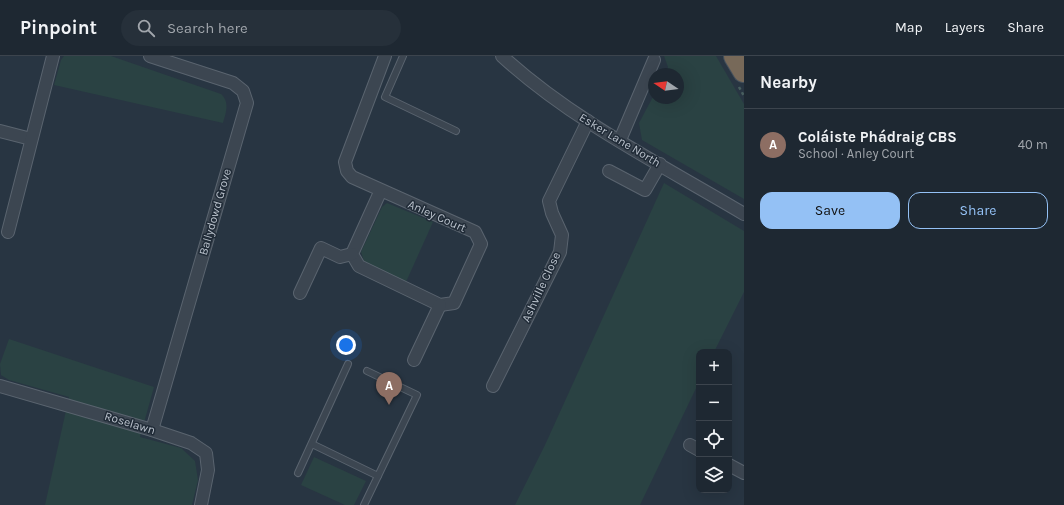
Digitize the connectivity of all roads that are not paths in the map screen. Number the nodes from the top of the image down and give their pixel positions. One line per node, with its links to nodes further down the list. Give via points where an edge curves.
1 (54, 56): 12 (street)
2 (150, 56): 27 (street, Ballydowd Grove, via 233,83 243,91 247,103)
3 (385, 56): 16 (street, Anley Court, via 345,162 352,177)
4 (403, 56): 10 (lane, via 385,97)
5 (503, 56): 9 (street, Esker Lane North, via 555,99)
6 (735, 56): 8 (highway)
7 (654, 60): 13 (street)
8 (744, 71)
9 (588, 121): 13 (street, Esker Lane North); 26 (street, Ashville Close, via 549,201 562,235 560,252)
10 (456, 130)
11 (0, 131): 12 (street)
12 (31, 139): 18 (street)
13 (620, 140): 14 (street, Esker Lane North)
14 (660, 164): 15 (street, via 646,190); 17 (street, Esker Lane North)
15 (609, 171)
16 (381, 190): 19 (street); 21 (street, Anley Court, via 475,232 481,244 454,303)
17 (744, 214)
18 (8, 232)
19 (352, 254): 20 (street, via 340,257 321,248); 21 (street, via 359,266)
20 (300, 294)
21 (440, 306): 22 (street)
22 (414, 360)
23 (348, 364): 28 (lane)
24 (367, 370): 32 (lane, via 417,395)
25 (0, 386): 27 (street, Roselawn)
26 (493, 386)
27 (152, 430): 33 (street, Roselawn, via 191,443 206,453 208,470)
28 (312, 444): 30 (lane); 32 (lane)
29 (732, 467): 31 (street)
30 (298, 473)
31 (744, 473)
32 (378, 476): 34 (lane)
33 (201, 505)
34 (364, 505)

